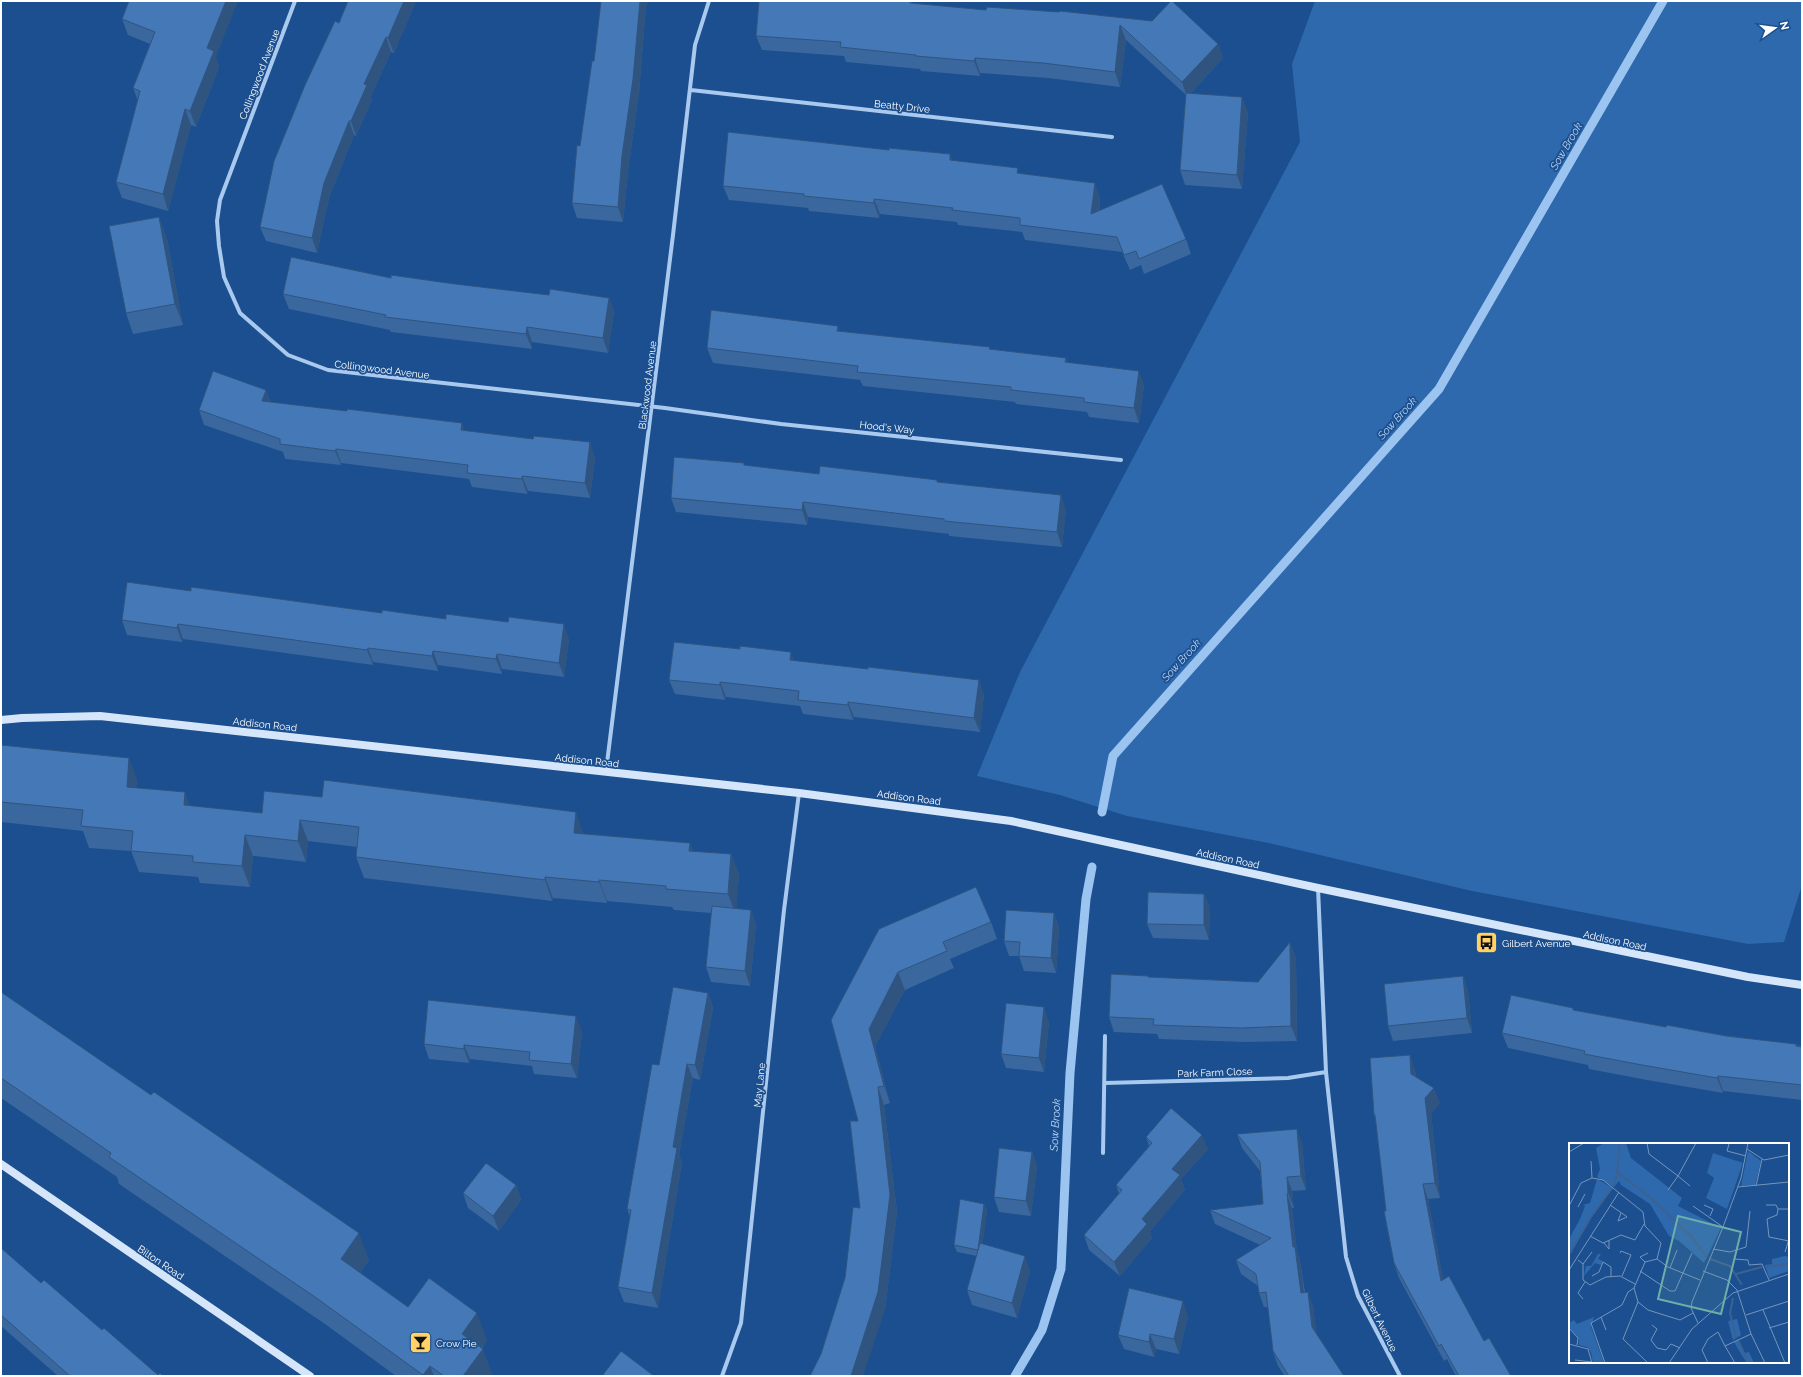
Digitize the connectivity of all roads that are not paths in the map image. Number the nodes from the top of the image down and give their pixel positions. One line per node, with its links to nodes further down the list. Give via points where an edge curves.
1 (295, 1): 5 (street, Collingwood Avenue, via 220,200 218,227 224,277 240,313 288,355 328,370)
2 (709, 1): 3 (street, Blackwood Avenue, via 695,45)
3 (691, 90): 4 (street, Beatty Drive); 5 (street, Blackwood Avenue)
4 (1112, 137)
5 (652, 407): 6 (street, Hood's Way, via 781,424); 8 (street, Blackwood Avenue)
6 (1121, 460)
7 (1, 720): 8 (street, Addison Road, via 100,716)
8 (606, 772): 9 (street, Addison Road)
9 (799, 793): 10 (street, Addison Road, via 1011,821); 18 (street, May Lane, via 784,910 741,1323)
10 (1318, 888): 11 (street, Addison Road, via 1748,977); 13 (street, Gilbert Avenue)
11 (1802, 985)
12 (1105, 1036): 14 (street)
13 (1326, 1072): 14 (street, Park Farm Close, via 1288,1078); 19 (street, Gilbert Avenue, via 1346,1256 1358,1296)
14 (1105, 1083): 15 (street)
15 (1103, 1153)
16 (1, 1164): 17 (street, Bilton Road)
17 (310, 1376)
18 (722, 1376)
19 (1400, 1376)

